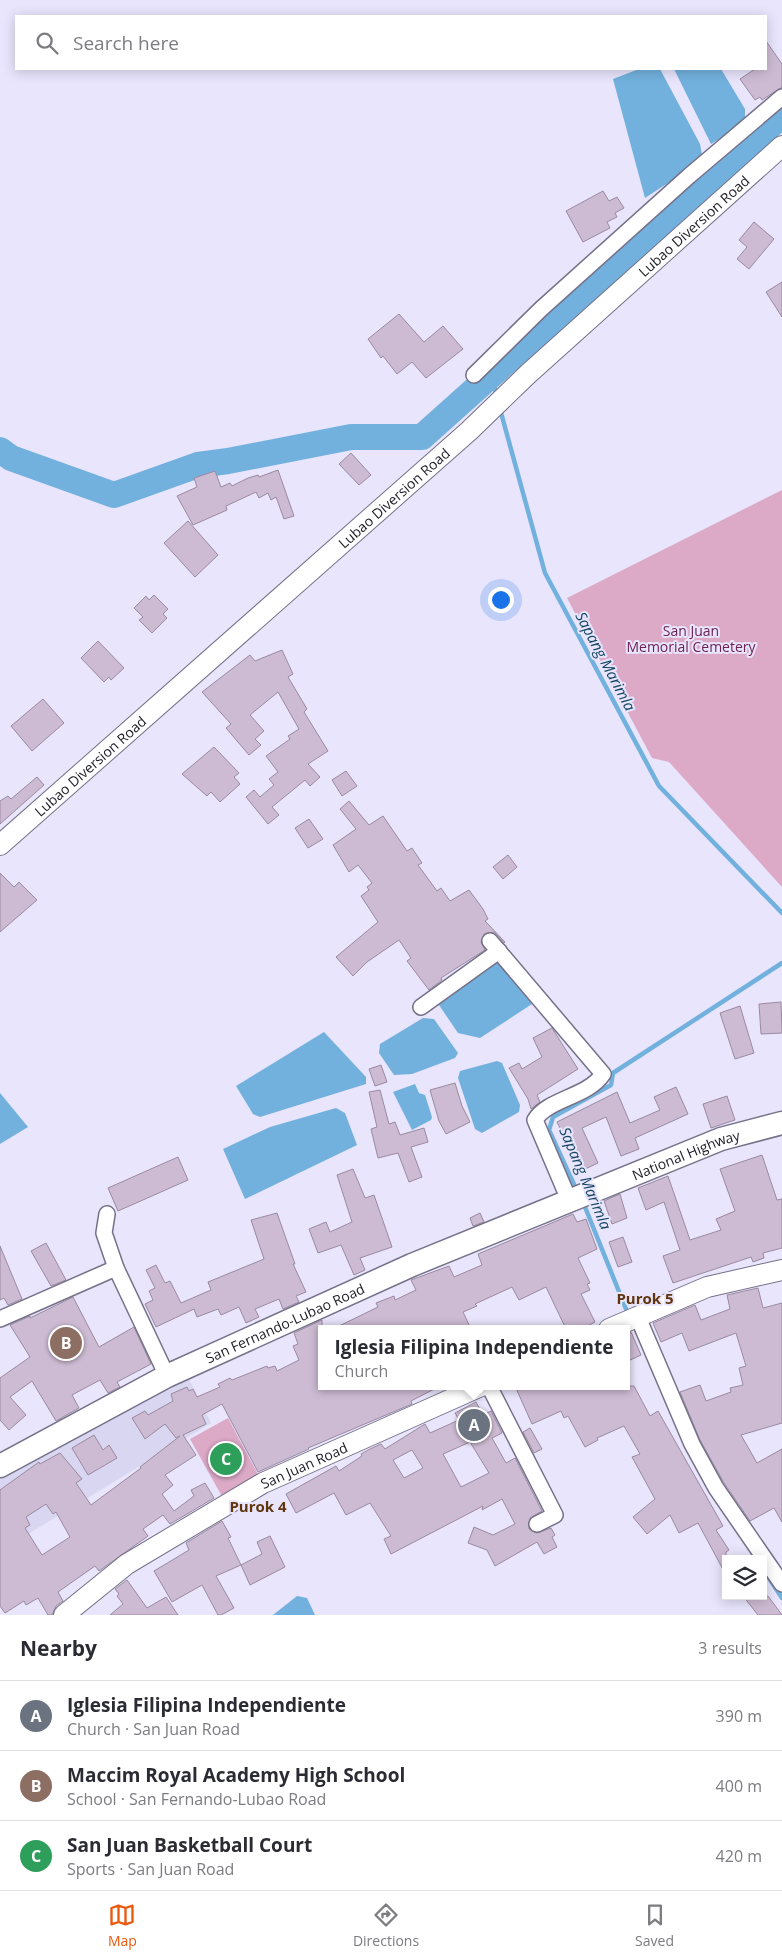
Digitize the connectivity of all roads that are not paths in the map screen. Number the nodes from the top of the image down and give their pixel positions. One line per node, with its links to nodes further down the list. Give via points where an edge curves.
1 (782, 96): 3 (street, via 541,309)
2 (782, 146): 4 (street, Lubao Diversion Road, via 469,431)
3 (474, 375)
4 (0, 845)
5 (420, 1007): 7 (street, via 494,946 603,1074 574,1095 540,1112 535,1120)
6 (782, 1123): 7 (main road, National Highway, via 721,1139)
7 (579, 1196): 14 (main road, San Fernando-Lubao Road, via 412,1265)
8 (107, 1214): 9 (street, via 104,1232)
9 (116, 1268): 12 (street); 14 (street)
10 (782, 1270): 11 (street, via 707,1287)
11 (636, 1315): 13 (street); 19 (street, via 679,1418 716,1488)
12 (0, 1319)
13 (617, 1325)
14 (166, 1376): 17 (main road, San Fernando-Lubao Road)
15 (472, 1390): 20 (street, San Juan Road, via 263,1483 127,1564)
16 (492, 1390): 18 (street, via 556,1515)
17 (0, 1466)
18 (537, 1524)
19 (782, 1584)
20 (64, 1615)

